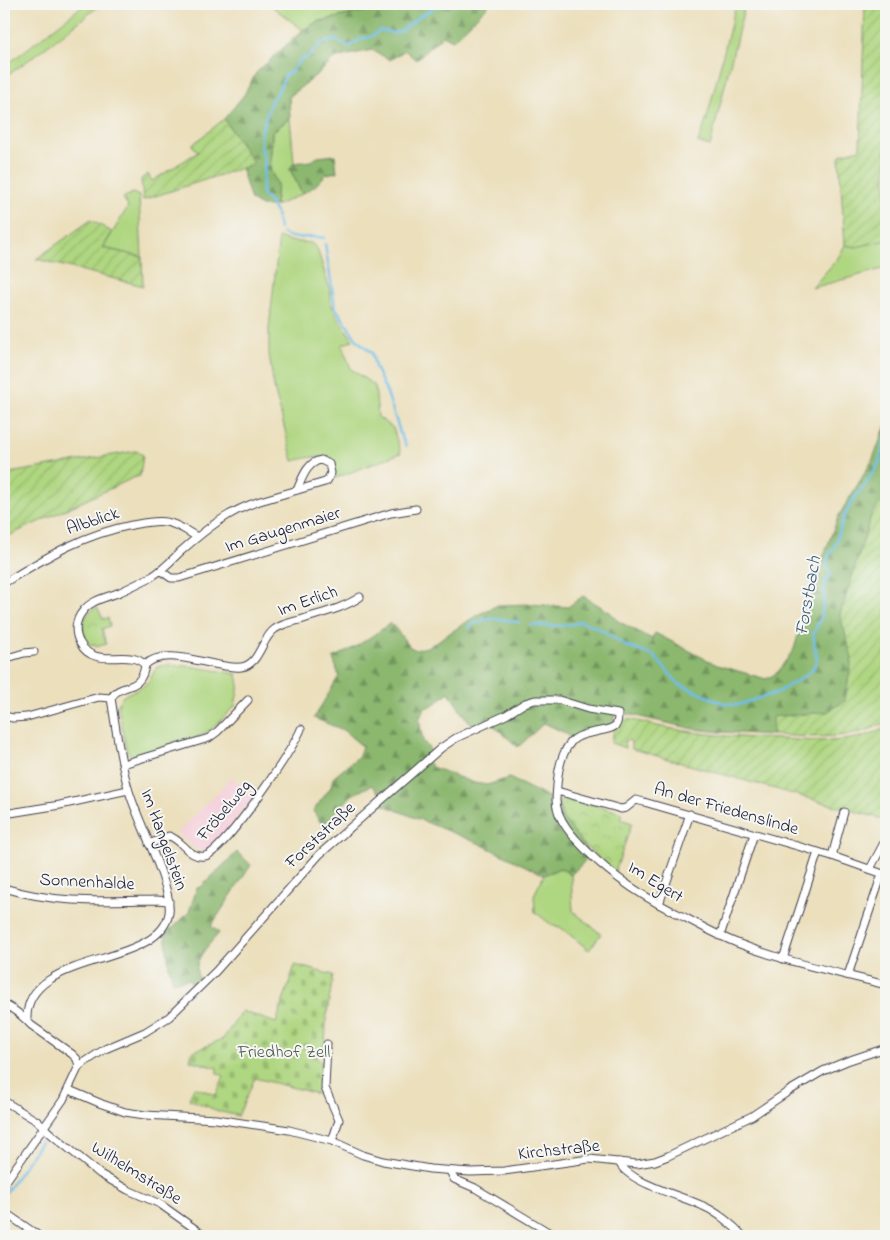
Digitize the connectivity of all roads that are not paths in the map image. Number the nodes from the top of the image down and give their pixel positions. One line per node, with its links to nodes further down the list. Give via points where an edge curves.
1 (297, 490): 1 (street, via 327,481 331,473 329,464 321,460 313,462); 3 (street, via 234,511)
2 (416, 509): 4 (street, Im Gaugenmaier, via 391,513 179,578 171,578)
3 (196, 538): 4 (street); 5 (street, Albblick, via 180,526 166,522 116,529 64,547)
4 (161, 571): 9 (street, via 92,603 82,612 77,624 79,641 88,653 106,658 138,659)
5 (4, 583)
6 (360, 597): 9 (street, Im Erlich, via 346,605 276,628 246,666 161,657)
7 (34, 652): 8 (street)
8 (4, 659)
9 (145, 665): 10 (street, via 137,683 116,692)
10 (111, 698): 13 (street, via 102,696 27,717); 16 (street, Im Hangelstein)
11 (248, 700): 16 (street, via 206,740)
12 (618, 714): 18 (street, Im Egert, via 614,727 588,733 571,742 561,762); 40 (street, Forststraße, via 559,700 535,700 449,742 320,854 213,974 169,1017)
13 (6, 716): 14 (street)
14 (4, 725)
15 (302, 729): 24 (street, Fröbelweg, via 252,805 214,851 205,856 196,855 169,836)
16 (123, 764): 17 (street, Im Hangelstein)
17 (128, 790): 20 (street); 24 (street, Im Hangelstein)
18 (557, 791): 21 (street, An der Friedenslinde, via 621,808 637,800); 31 (street, Im Egert, via 559,814 583,847 620,880)
19 (844, 812): 26 (street)
20 (4, 814)
21 (690, 814): 22 (street, An der Friedenslinde); 31 (street)
22 (754, 834): 25 (street, An der Friedenslinde); 32 (street)
23 (886, 838): 27 (street)
24 (149, 844): 30 (street, Im Hangelstein)
25 (818, 852): 26 (street, An der Friedenslinde); 33 (street)
26 (832, 856): 27 (street, An der Friedenslinde)
27 (870, 869): 28 (street, An der Friedenslinde)
28 (884, 874): 34 (street)
29 (4, 888): 30 (street, Sonnenhalde, via 61,900)
30 (169, 901): 37 (street, Im Hangelstein, via 166,922 149,939 48,980 34,995)
31 (659, 904): 32 (street, Im Egert)
32 (720, 936): 33 (street, Im Egert)
33 (783, 959): 34 (street, Im Egert)
34 (848, 975): 35 (street, Im Egert)
35 (886, 985)
36 (4, 1004): 37 (street)
37 (27, 1019): 40 (street, via 75,1056)
38 (327, 1044): 44 (street, via 325,1088 339,1120)
39 (886, 1048): 45 (street, Kirchstraße, via 823,1071 746,1119 662,1159 637,1164)
40 (79, 1066): 41 (street)
41 (69, 1090): 43 (street); 44 (street, Kirchstraße, via 131,1113 258,1124)
42 (4, 1101): 43 (street, Wilhelmstraße)
43 (43, 1127): 47 (street); 50 (street, Wilhelmstraße, via 100,1174 160,1204)
44 (332, 1141): 46 (street, Kirchstraße, via 383,1161)
45 (618, 1162): 46 (street, Kirchstraße, via 589,1159 511,1170); 52 (street, via 631,1175 706,1207)
46 (450, 1171): 51 (street, via 454,1179)
47 (4, 1184)
48 (4, 1212): 49 (street)
49 (39, 1236)
50 (205, 1236)
51 (555, 1236)
52 (743, 1236)

